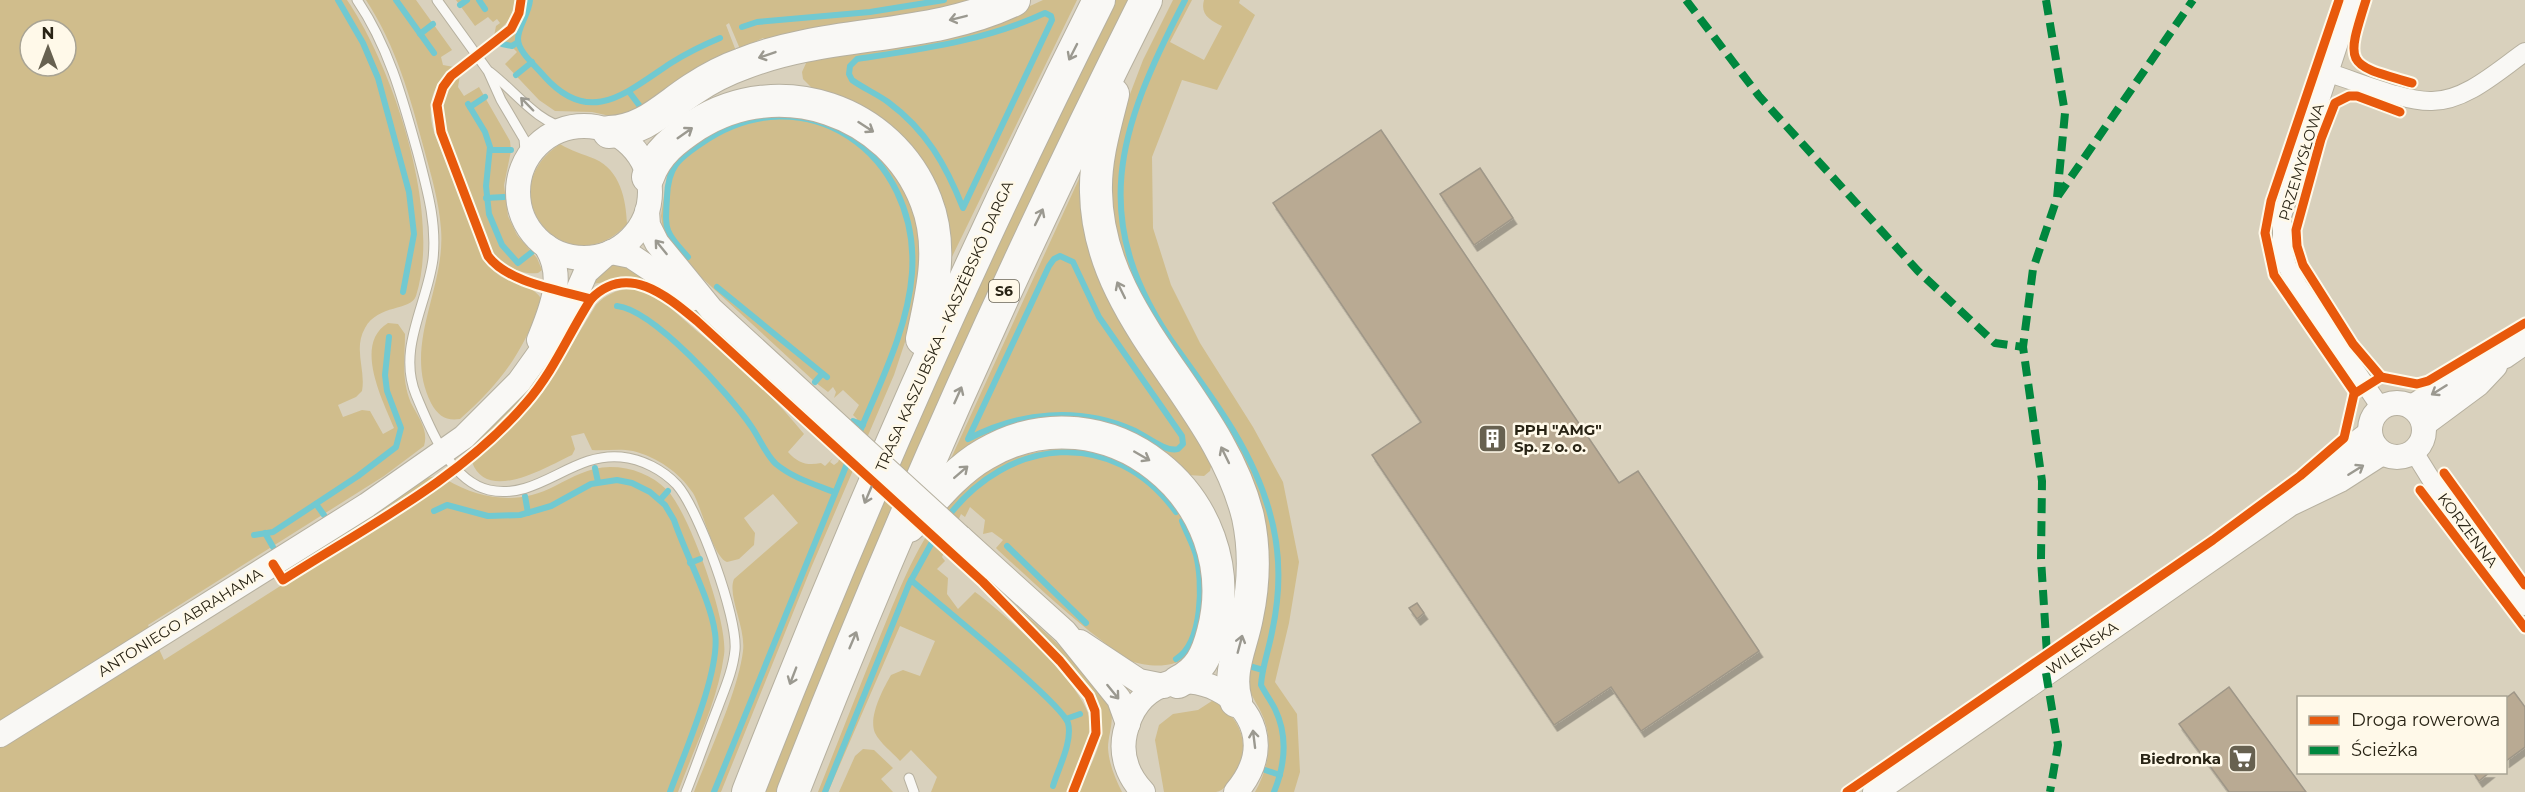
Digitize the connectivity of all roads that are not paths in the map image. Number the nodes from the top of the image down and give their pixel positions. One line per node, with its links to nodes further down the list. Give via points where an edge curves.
1 (357, 0): 25 (lane, via 391,64 430,202 433,259 412,338 410,364 414,390)
2 (437, 0): 9 (lane)
3 (1014, 0): 12 (highway, one-way to 12, via 957,19 780,50 710,80 640,126 625,132)
4 (1099, 0): 21 (highway, TRASA KASZUBSKA – KASZËBSKÔ DARGA, one-way to 21)
5 (1146, 0): 7 (highway, S6)
6 (2353, 0): 10 (street, PRZEMYSŁOWA)
7 (1125, 42): 27 (highway, S6, one-way to 7, via 1014,269); 31 (highway, one-way to 7, via 1233,676 1253,570 1241,494 1209,426 1128,305 1112,273 1098,222 1096,170)
8 (2525, 52): 10 (street, via 2477,85 2431,102)
9 (488, 71): 11 (lane, one-way to 9, via 539,117 515,91); 13 (lane, via 524,140)
10 (2329, 73): 22 (street, PRZEMYSŁOWA, via 2282,216 2282,247 2298,286)
11 (569, 129): 12 (main road, via 589,127); 13 (main road, via 544,140)
12 (609, 132): 14 (main road, via 636,152)
13 (526, 161): 16 (main road, via 519,180 520,207 531,232)
14 (648, 177): 15 (main road); 21 (highway, one-way to 21, via 660,154 708,117 763,100 820,105 846,114 878,134 915,177 927,202 933,230 934,285)
15 (647, 211): 17 (main road, via 638,230); 18 (main road, one-way to 15, via 657,243 648,225)
16 (546, 246): 17 (main road, via 578,258); 20 (main road, ANTONIEGO ABRAHAMA, via 555,262 557,279 550,310)
17 (608, 253): 18 (main road, via 631,256); 20 (main road, ANTONIEGO ABRAHAMA, via 586,272 567,315)
18 (711, 309): 29 (main road, bridge)
19 (2525, 342): 23 (main road, via 2505,356 2468,372)
20 (526, 373): 25 (main road, ANTONIEGO ABRAHAMA, via 493,411)
21 (908, 404): 36 (highway, TRASA KASZUBSKA – KASZËBSKÔ DARGA, one-way to 36, via 806,642)
22 (2381, 408): 23 (main road, via 2400,403); 24 (main road, via 2371,424)
23 (2418, 416): 26 (main road, via 2423,439)
24 (2376, 443): 26 (main road, via 2399,457); 41 (main road, WILEŃSKA, via 2340,480 2290,504)
25 (444, 452): 33 (main road, ANTONIEGO ABRAHAMA); 35 (lane, via 466,478 487,489 527,488 579,462 608,456 634,459 656,468 684,493 729,608 736,639 730,675)
26 (2414, 452): 28 (street, KORZENNA)
27 (892, 544): 30 (highway, one-way to 30, via 964,469 1008,443 1036,435 1066,433 1094,436 1146,457 1188,495 1202,517 1218,572 1215,623 1209,646 1198,668); 37 (highway, S6, one-way to 27)
28 (2525, 606)
29 (1065, 632): 30 (main road, via 1139,681); 32 (main road, one-way to 32, via 1119,699)
30 (1171, 684): 31 (main road, via 1206,683); 32 (main road, via 1141,702)
31 (1236, 701): 40 (main road, one-way to 31, via 1250,772 1255,745 1249,718)
32 (1128, 724): 39 (main road, via 1126,762)
33 (0, 735)
34 (909, 778): 38 (lane)
35 (686, 792)
36 (748, 792)
37 (793, 792)
38 (915, 792)
39 (1142, 792)
40 (1236, 792)
41 (1875, 792)

